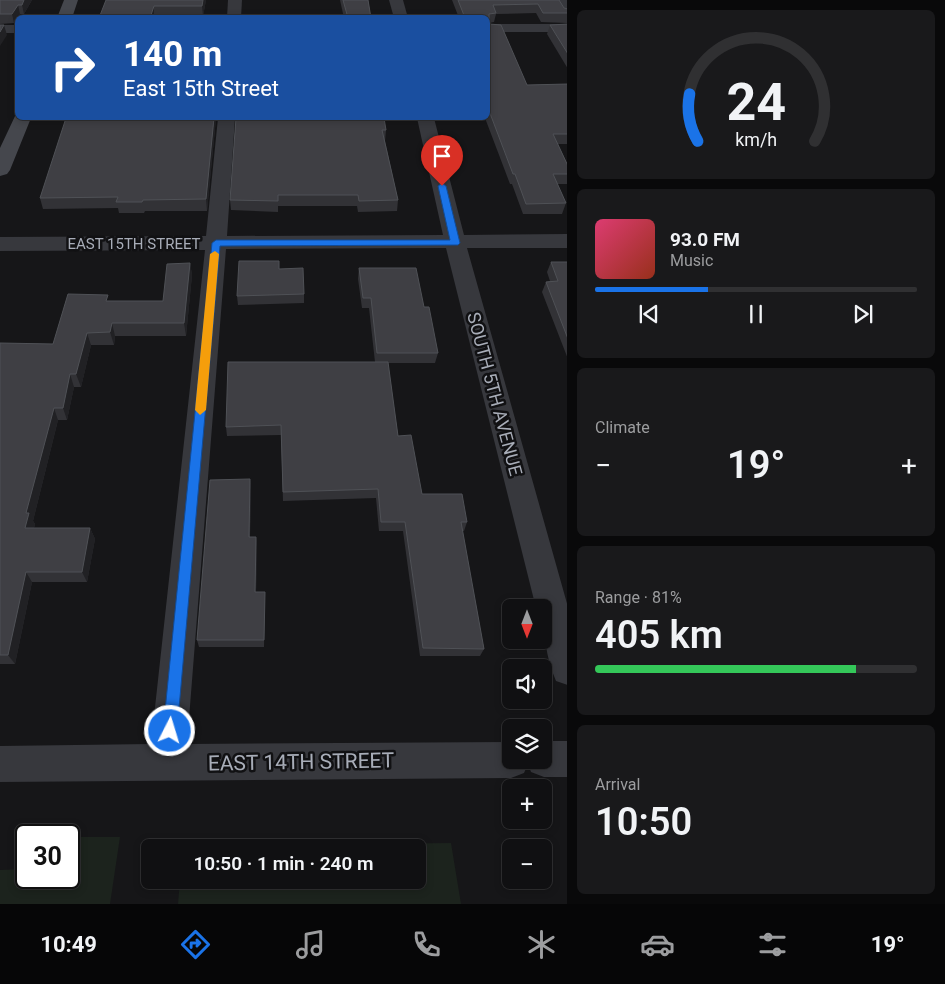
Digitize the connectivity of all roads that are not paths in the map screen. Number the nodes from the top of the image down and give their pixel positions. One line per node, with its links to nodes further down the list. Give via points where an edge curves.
1 (71, 0): 6 (street)
2 (235, 0): 7 (street)
3 (396, 0): 8 (street)
4 (560, 0): 5 (street)
5 (567, 11)
6 (65, 15)
7 (234, 15)
8 (400, 15)
9 (490, 28): 10 (street)
10 (567, 28)
11 (0, 29): 12 (street)
12 (15, 29)
13 (21, 120): 16 (street)
14 (226, 120): 18 (street)
15 (425, 120): 19 (street, SOUTH 5TH AVENUE)
16 (0, 170)
17 (567, 241): 19 (street, EAST 15TH STREET)
18 (216, 243): 19 (street, EAST 15TH STREET); 20 (street, EAST 15TH STREET); 26 (street)
19 (455, 243): 21 (street, SOUTH 5TH AVENUE)
20 (0, 244)
21 (567, 665)
22 (552, 759): 23 (street)
23 (567, 759)
24 (502, 760): 26 (street, EAST 14TH STREET)
25 (0, 764): 26 (street, EAST 14TH STREET)
26 (167, 764)

